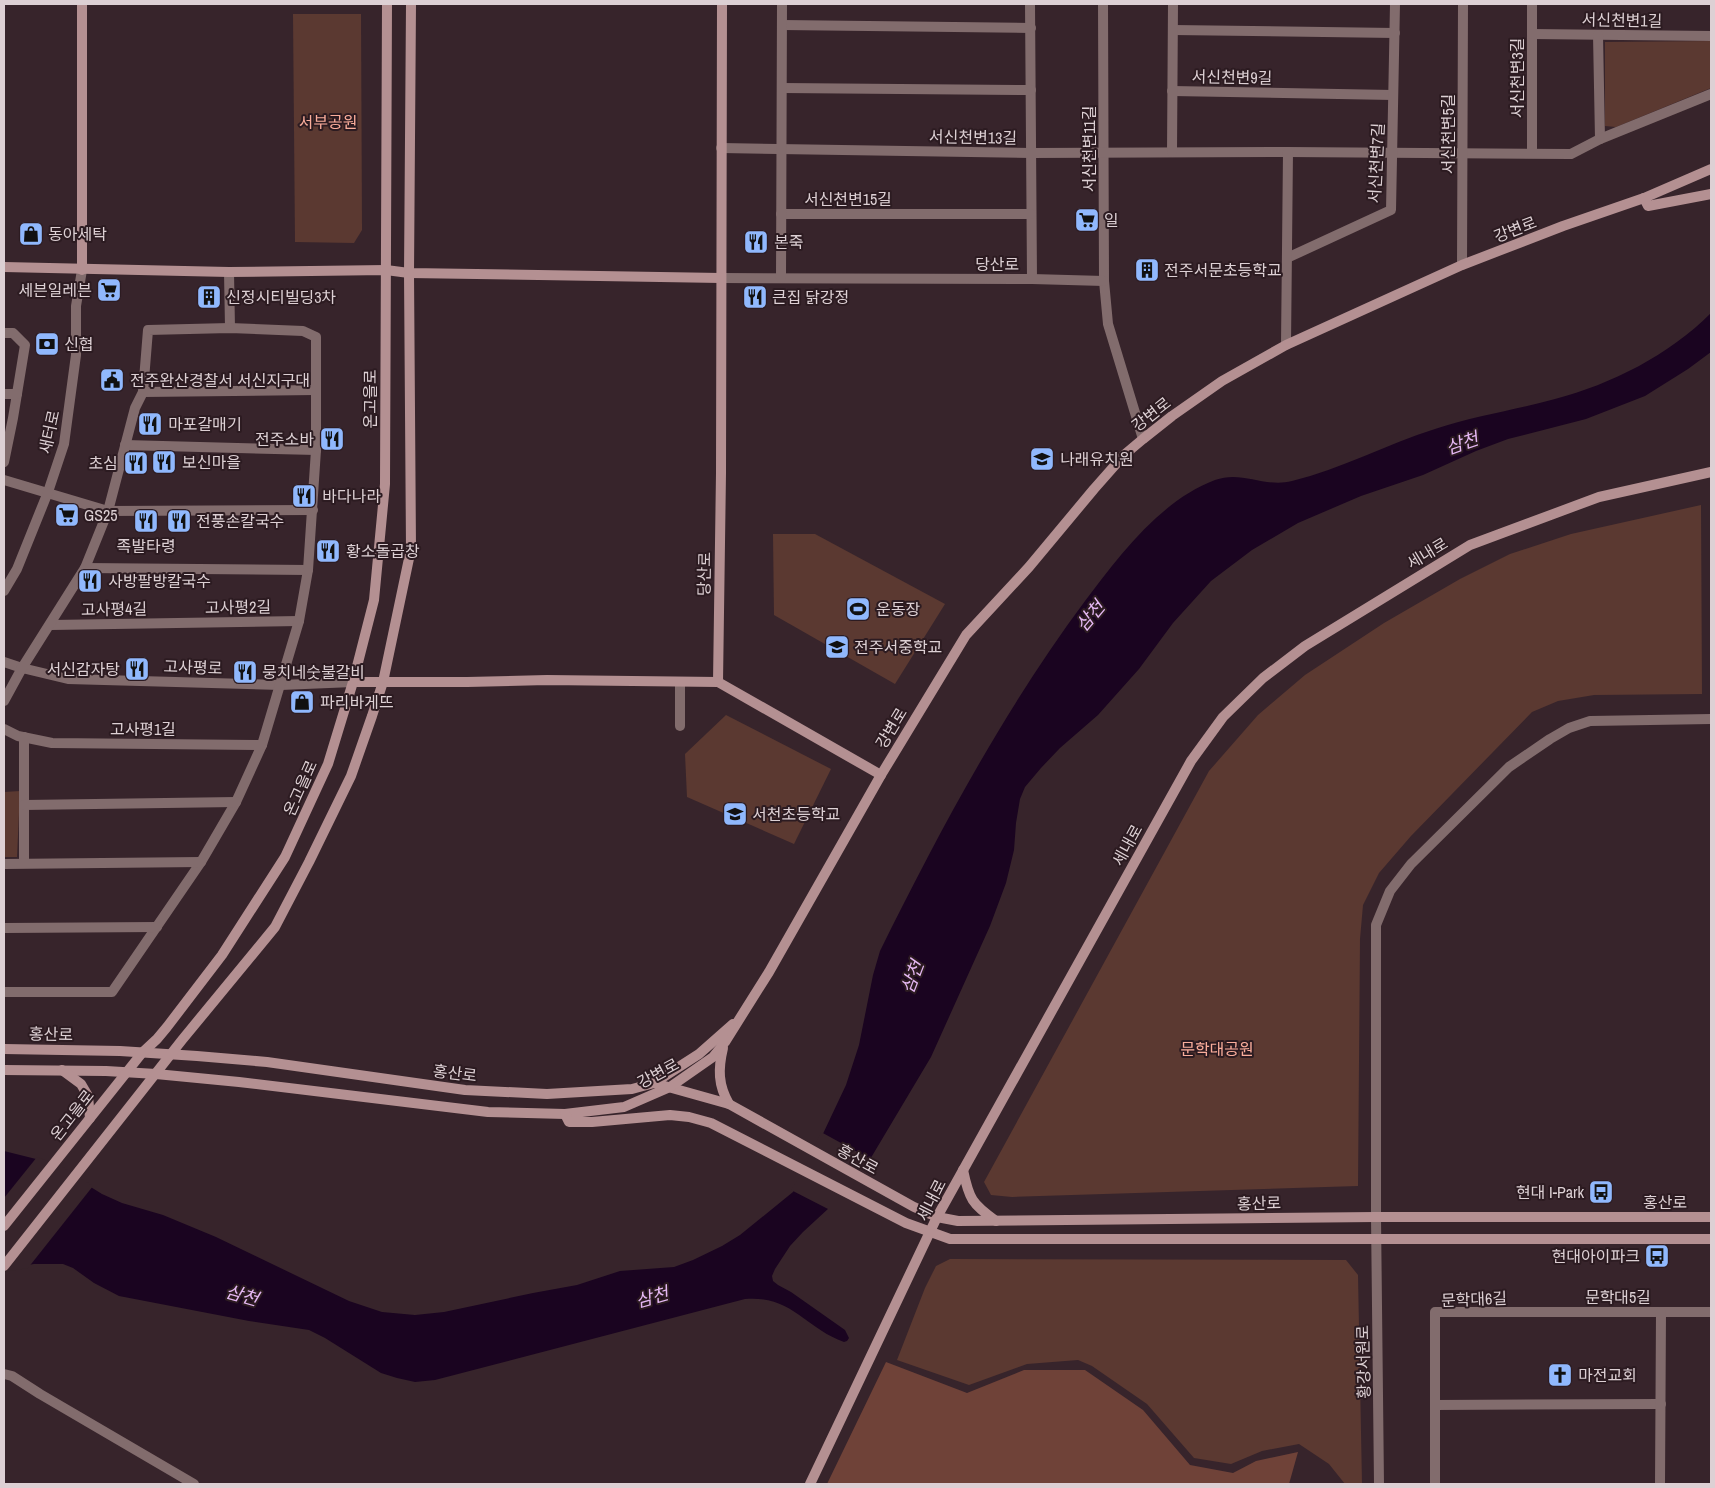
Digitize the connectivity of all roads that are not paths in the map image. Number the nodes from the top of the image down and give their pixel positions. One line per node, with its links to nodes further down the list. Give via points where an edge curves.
1 (82, 4): 44 (street, 새터로)
2 (387, 4): 45 (street, 온고을로)
3 (411, 4): 47 (street)
4 (722, 4): 25 (street, 당산로)
5 (782, 4): 12 (street, 서신천변15길)
6 (1030, 4): 13 (street, 서신천변13길)
7 (1103, 4): 27 (street, 서신천변11길)
8 (1173, 4): 14 (street, 서신천변9길)
9 (1395, 4): 15 (street, 서신천변7길)
10 (1463, 4): 32 (street, 서신천변5길)
11 (1532, 4): 16 (street, 서신천변3길)
12 (782, 25): 13 (street); 19 (street, 서신천변15길)
13 (1030, 28): 20 (street, 서신천변13길)
14 (1173, 30): 15 (street); 21 (street, 서신천변9길)
15 (1394, 33): 23 (street, 서신천변7길)
16 (1532, 34): 17 (street, 서신천변1길); 33 (street, 서신천변3길)
17 (1598, 35): 18 (street, 서신천변1길); 24 (street)
18 (1711, 36)
19 (782, 88): 20 (street); 26 (street, 서신천변15길)
20 (1031, 90): 31 (street, 서신천변13길)
21 (1172, 91): 23 (street, 서신천변9길); 28 (street, 서신천변9길)
22 (1711, 94): 24 (street)
23 (1393, 95): 30 (street, 서신천변7길)
24 (1600, 139): 33 (street, via 1571,154)
25 (721, 148): 26 (street); 48 (street, 당산로)
26 (781, 148): 31 (street, 서신천변13길); 39 (street, 서신천변15길)
27 (1104, 152): 28 (street); 31 (street); 51 (street, 서신천변11길)
28 (1172, 152): 29 (street)
29 (1288, 152): 30 (street); 41 (street)
30 (1392, 152): 32 (street); 41 (street, 서신천변7길, via 1391,210)
31 (1031, 153): 40 (street, 서신천변13길)
32 (1463, 153): 33 (street); 42 (street, 서신천변5길)
33 (1532, 153)
34 (1711, 169): 35 (street, 강변로)
35 (1670, 186): 37 (street); 38 (street, 강변로)
36 (1711, 194): 37 (street)
37 (1699, 195): 38 (street, via 1648,206)
38 (1644, 198): 42 (street, 강변로)
39 (781, 214): 40 (street, 서신천변15길); 49 (street, 서신천변15길)
40 (1032, 214): 50 (street, 서신천변13길)
41 (1287, 258): 54 (street)
42 (1462, 265): 54 (street, 강변로)
43 (4, 268): 44 (street)
44 (82, 270): 46 (street); 65 (street, 새터로, via 76,306 76,355 64,444)
45 (386, 270): 46 (street); 47 (street); 76 (street, 온고을로, via 385,484 374,600)
46 (229, 272): 52 (street)
47 (409, 274): 48 (street); 77 (street, via 411,549)
48 (721, 278): 49 (street, 당산로); 79 (street, 당산로)
49 (781, 278): 50 (street, 당산로)
50 (1032, 279): 51 (street)
51 (1104, 282): 59 (street, 서신천변11길, via 1108,324)
52 (230, 328): 55 (street, via 303,331 316,337); 56 (street, 고사평4길, via 148,330)
53 (4, 333): 58 (street, via 13,333 25,345)
54 (1286, 345): 59 (street, 강변로, via 1222,381)
55 (315, 390): 56 (street); 61 (street)
56 (143, 392): 60 (street, 고사평4길)
57 (4, 394): 58 (street)
58 (16, 394): 62 (street)
59 (1143, 439): 87 (street, 강변로, via 1124,455 966,635)
60 (124, 445): 61 (street); 67 (street, 고사평4길)
61 (316, 450): 66 (street)
62 (4, 462)
63 (1711, 472): 110 (street, 세내로, via 1599,497 1470,545 1305,646 1263,678 1223,717 1191,761)
64 (4, 480): 65 (street)
65 (48, 492): 67 (street); 70 (street, 새터로, via 17,569)
66 (313, 510): 67 (street); 69 (street)
67 (108, 511): 68 (street, 고사평4길)
68 (85, 568): 69 (street); 73 (street, 고사평4길)
69 (308, 570): 71 (street)
70 (4, 592)
71 (299, 621): 72 (street, 고사평2길); 80 (street)
72 (177, 623): 73 (street, 고사평4길)
73 (51, 625): 75 (street, 고사평4길)
74 (4, 662): 75 (street, 고사평로)
75 (22, 668): 80 (street, 고사평로, via 68,679); 81 (street, 고사평4길)
76 (354, 682): 77 (street, 고사평로); 80 (street, 고사평로); 99 (street, 온고을로, via 328,764 285,857 222,955 157,1039)
77 (383, 682): 78 (street); 100 (street, via 351,776 275,926)
78 (680, 682): 79 (street); 83 (street)
79 (718, 682): 87 (street)
80 (281, 685): 86 (street)
81 (4, 701)
82 (1711, 720): 112 (street, 황강서원로, via 1590,720 1569,728 1509,767 1411,864 1390,891 1376,925)
83 (680, 726)
84 (4, 729): 85 (street, 고사평1길)
85 (24, 737): 86 (street, 고사평1길, via 52,744); 89 (street)
86 (262, 745): 88 (street)
87 (881, 775): 96 (street, 강변로)
88 (236, 802): 89 (street); 90 (street)
89 (24, 805): 91 (street)
90 (201, 862): 91 (street); 93 (street)
91 (24, 863): 92 (street)
92 (4, 864)
93 (156, 927): 94 (street); 95 (street, via 112,992)
94 (4, 928)
95 (9, 992)
96 (741, 1016): 97 (street, 강변로); 105 (street, 강변로, via 699,1054)
97 (725, 1042): 106 (street, 강변로, via 714,1057); 107 (street, via 718,1074 722,1093)
98 (4, 1049): 99 (street, 홍산로)
99 (142, 1053): 100 (street, 홍산로); 103 (street, 온고을로)
100 (170, 1055): 104 (street); 105 (street, 홍산로, via 267,1062 464,1090 547,1094 632,1089)
101 (4, 1070): 102 (street)
102 (62, 1070): 103 (street); 109 (street, via 81,1084 88,1096)
103 (127, 1072): 104 (street); 109 (street, 온고을로)
104 (156, 1074): 108 (street, via 488,1112); 119 (street)
105 (654, 1083): 106 (street, 홍산로)
106 (670, 1087): 107 (street, 홍산로); 108 (street, 강변로, via 624,1107)
107 (729, 1104): 111 (street, 홍산로, via 914,1207)
108 (565, 1114): 116 (street, via 569,1122 670,1115 711,1123)
109 (90, 1118): 115 (street, 온고을로)
110 (963, 1170): 111 (street, 세내로); 114 (street, via 968,1193 980,1210)
111 (938, 1217): 114 (street, 홍산로, via 958,1221); 116 (street, 세내로)
112 (1376, 1217): 113 (street, 홍산로); 114 (street, 홍산로); 118 (street, 황강서원로)
113 (1711, 1217)
114 (996, 1221)
115 (4, 1226)
116 (930, 1233): 118 (street, via 950,1239); 127 (street, 세내로)
117 (1711, 1239): 118 (street)
118 (1377, 1240): 128 (street, 황강서원로)
119 (4, 1266)
120 (1543, 1312): 121 (street, 문학대5길); 124 (street, 문학대6길, via 1435,1312)
121 (1660, 1312): 122 (street); 125 (street, 문학대5길)
122 (1711, 1312)
123 (4, 1374): 126 (street)
124 (1435, 1404): 125 (street); 129 (street, 문학대6길)
125 (1660, 1404): 130 (street, 문학대5길)
126 (194, 1484)
127 (810, 1484)
128 (1379, 1484)
129 (1435, 1484)
130 (1660, 1484)

